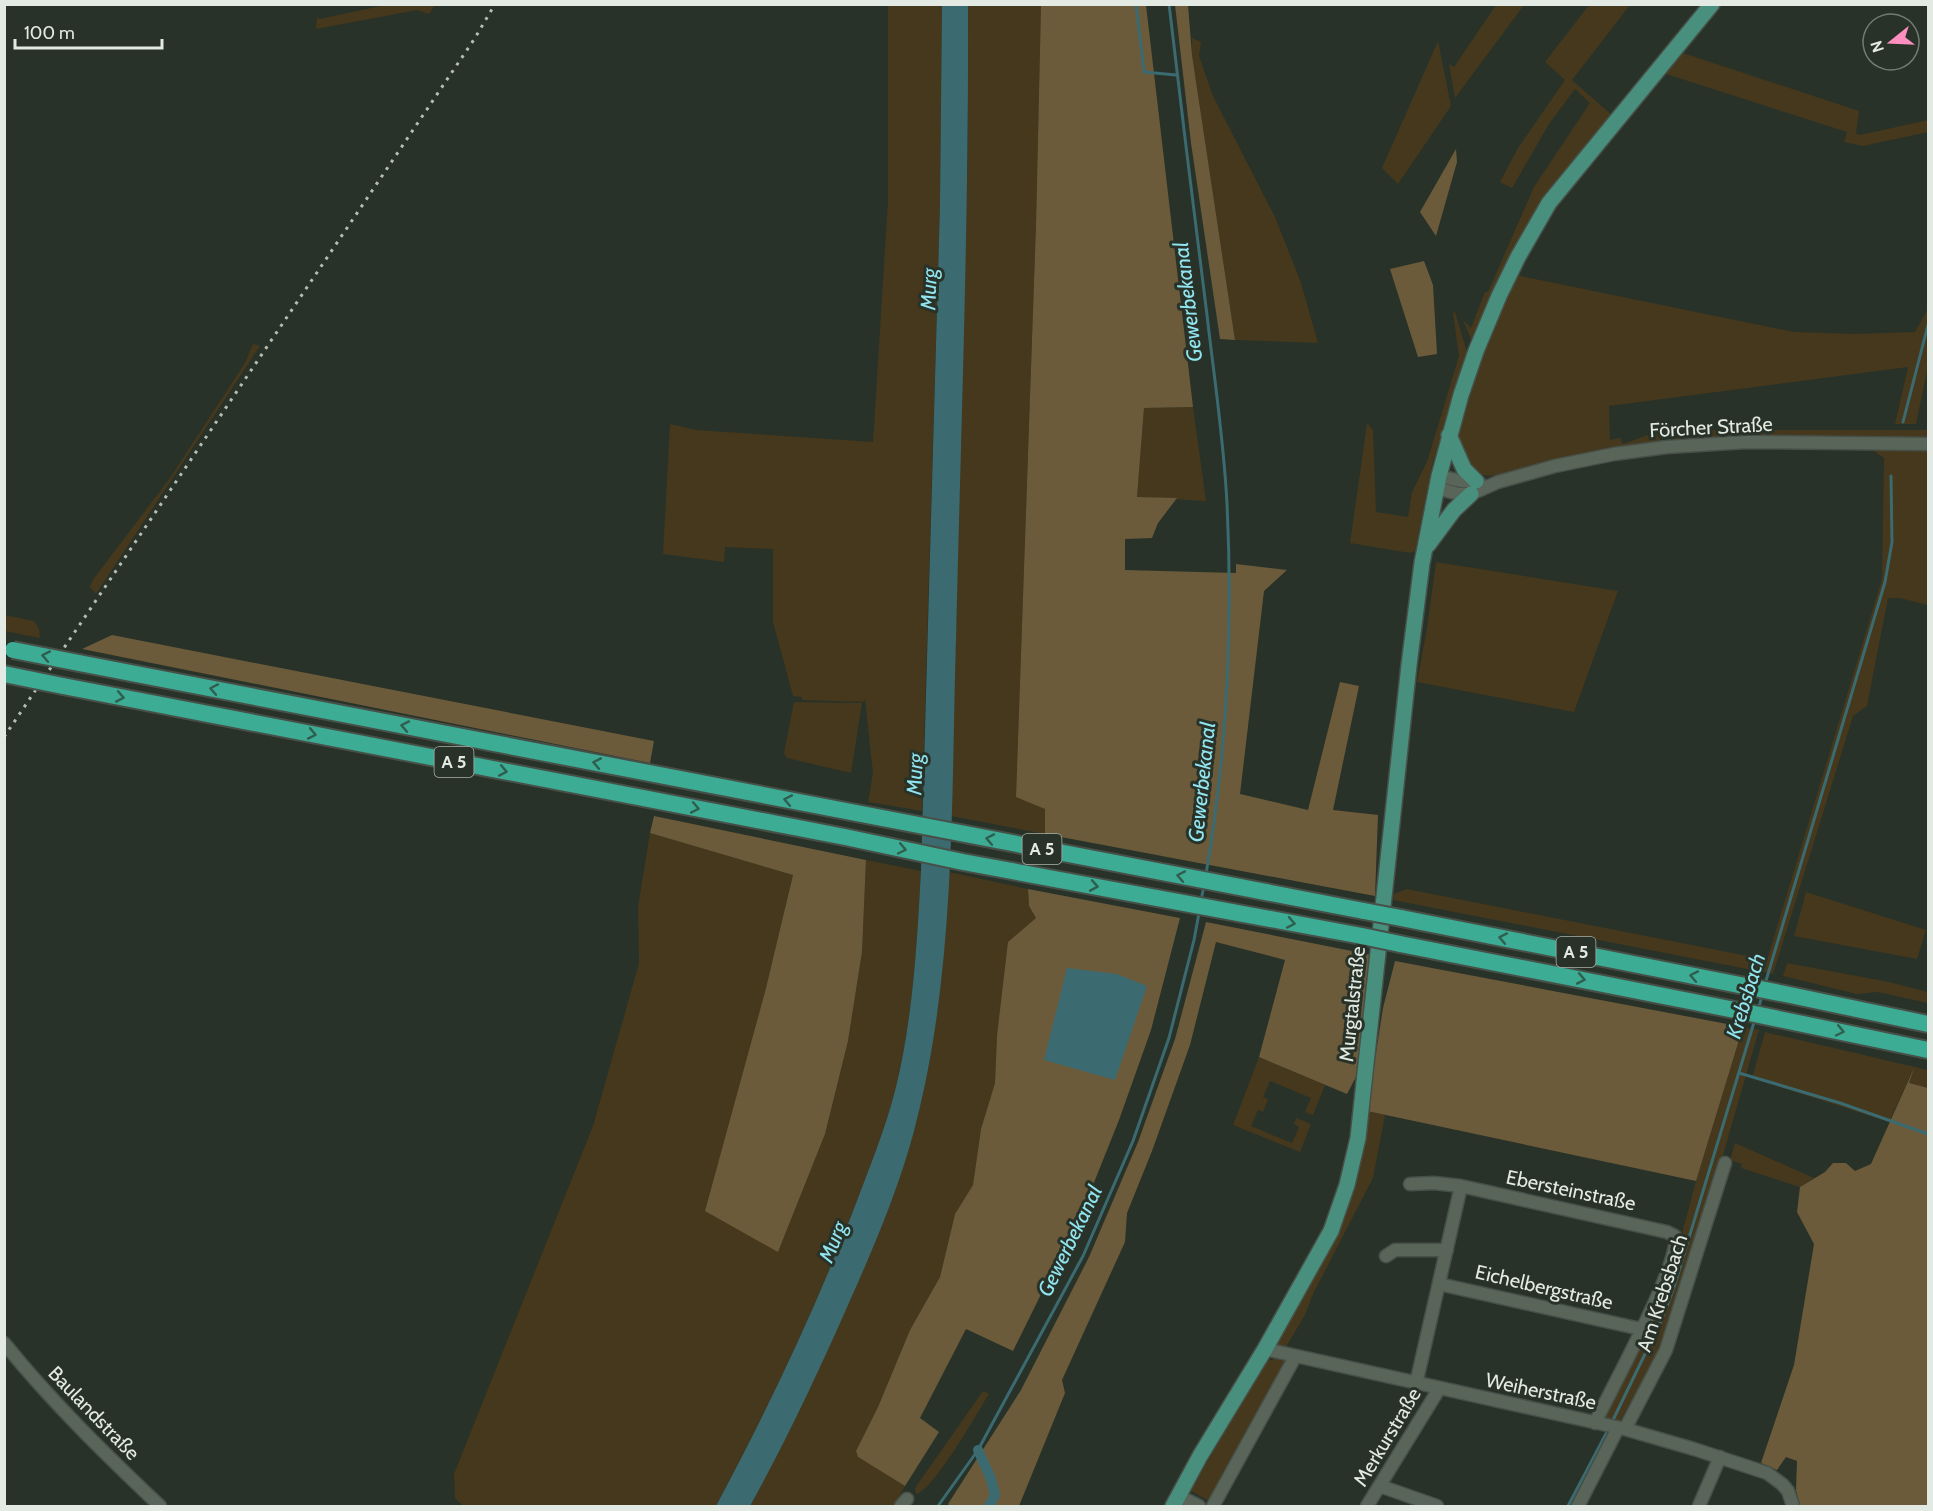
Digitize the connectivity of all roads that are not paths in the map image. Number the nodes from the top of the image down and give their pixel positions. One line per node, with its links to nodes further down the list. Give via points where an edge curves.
1 (1712, 4): 2 (main road, Murgtalstraße, via 1549,203 1499,296 1476,351)
2 (1449, 435): 4 (main road, Murgtalstraße); 5 (main road)
3 (1929, 444): 5 (street, Förcher Straße, via 1747,442 1677,446 1555,466)
4 (1438, 482): 5 (street, via 1459,494); 6 (main road, Murgtalstraße)
5 (1474, 488): 6 (main road)
6 (1424, 550): 19 (main road, Murgtalstraße, via 1359,1138 1330,1231)
7 (9, 649): 9 (highway, A 5, one-way to 7, bridge)
8 (4, 674): 10 (highway, A 5, one-way to 10, bridge, via 1362,936)
9 (1929, 1024)
10 (1929, 1050)
11 (1725, 1163): 23 (street, Am Krebsbach, via 1666,1350)
12 (1410, 1184): 13 (street, Ebersteinstraße)
13 (1461, 1186): 14 (street); 17 (street, Ebersteinstraße, via 1672,1233 1676,1241 1669,1267)
14 (1447, 1250): 15 (street, via 1395,1250); 16 (street)
15 (1386, 1256)
16 (1439, 1284): 17 (street, Eichelbergstraße); 21 (street)
17 (1641, 1329): 23 (street)
18 (4, 1343): 28 (street, Baulandstraße, via 67,1416)
19 (1265, 1349): 20 (street, Weiherstraße); 26 (main road, Murgtalstraße)
20 (1295, 1357): 21 (street, Weiherstraße); 30 (street)
21 (1416, 1384): 22 (street, Weiherstraße)
22 (1439, 1389): 23 (street, Weiherstraße); 25 (street, Merkurstraße)
23 (1612, 1427): 24 (street, Weiherstraße); 33 (street, Am Krebsbach)
24 (1720, 1457): 27 (street, Weiherstraße, via 1775,1478 1788,1491); 34 (street)
25 (1380, 1485): 31 (street, Merkurstraße); 32 (street)
26 (1176, 1501): 29 (street, Murgtalstraße)
27 (1792, 1504)
28 (160, 1506)
29 (1199, 1506)
30 (1213, 1506)
31 (1367, 1506)
32 (1437, 1506)
33 (1578, 1506)
34 (1699, 1506)

